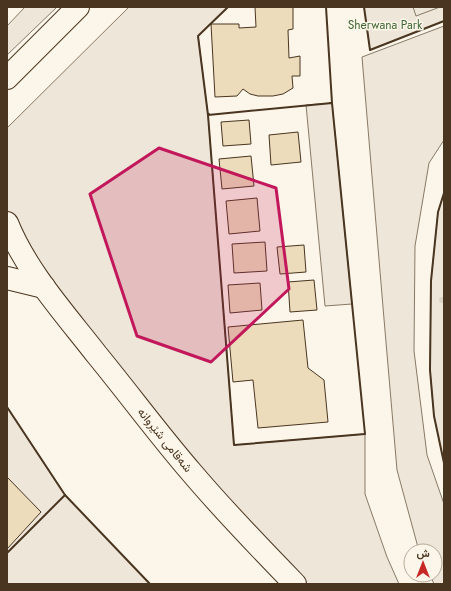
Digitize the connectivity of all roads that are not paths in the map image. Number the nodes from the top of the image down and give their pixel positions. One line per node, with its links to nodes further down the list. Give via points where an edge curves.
1 (78, 7): 2 (main road)
2 (8, 78)
3 (7, 223): 5 (main road, شەقامی شێروانە, via 13,238)
4 (7, 278): 5 (main road)
5 (44, 287): 6 (main road, شەقامی شێروانە, via 191,473)
6 (295, 584)

